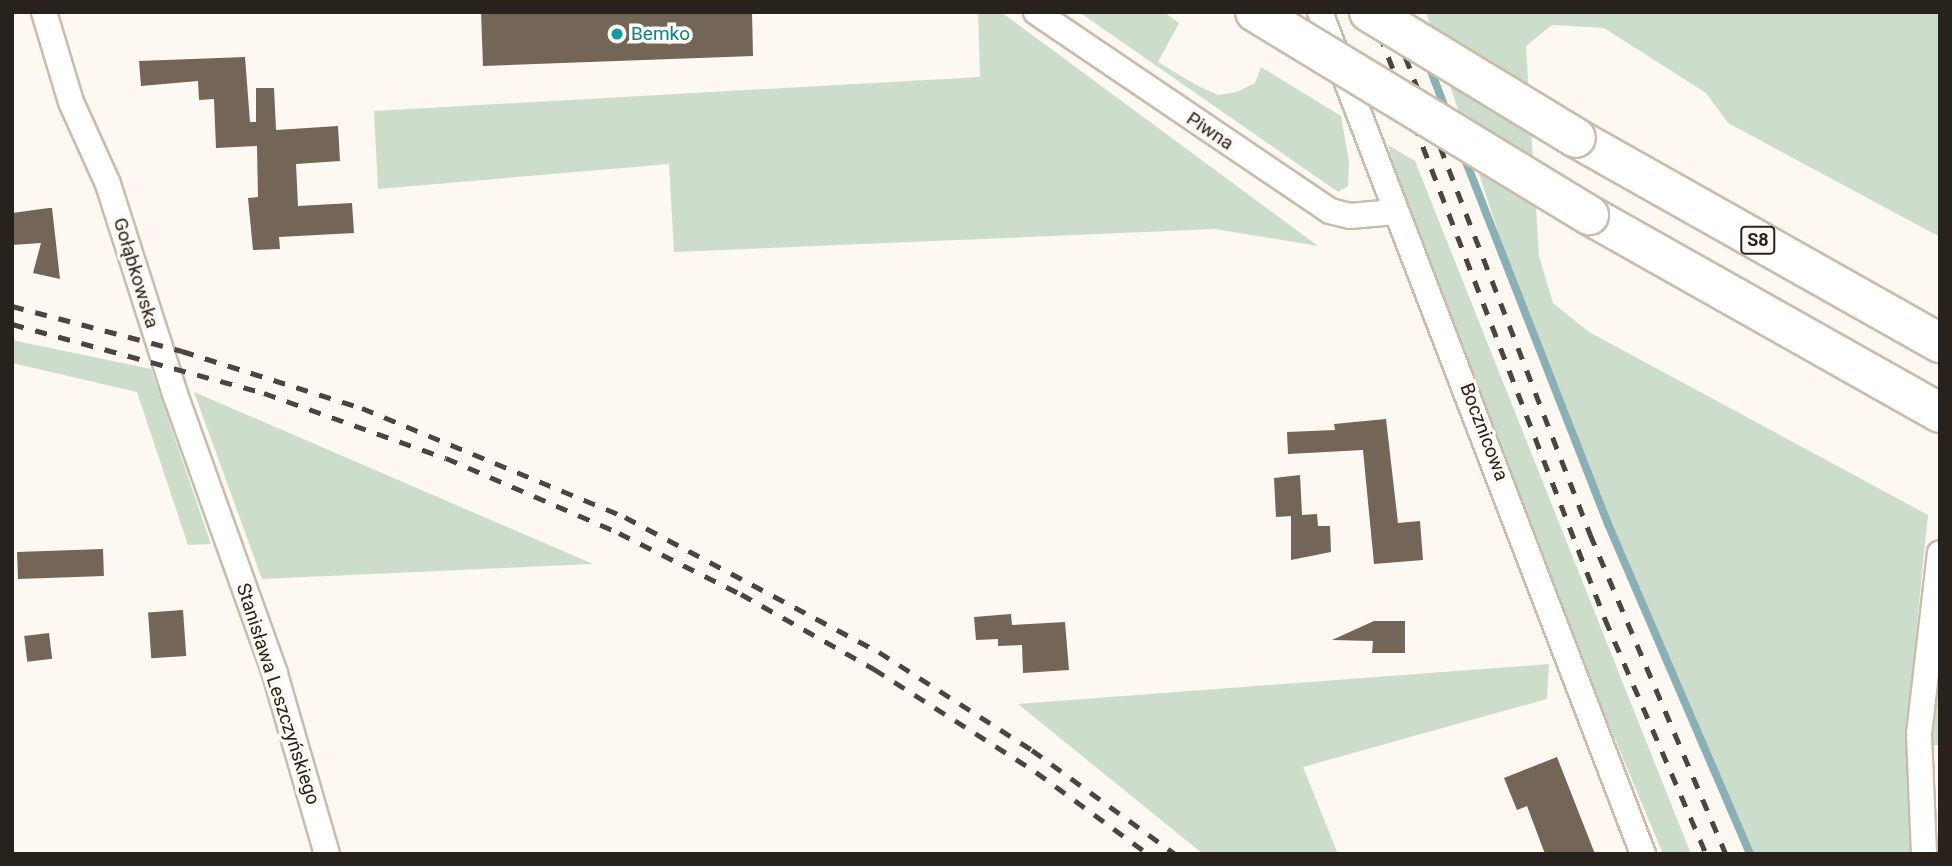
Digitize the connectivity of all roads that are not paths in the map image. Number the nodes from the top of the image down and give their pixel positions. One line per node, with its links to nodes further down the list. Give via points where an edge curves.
1 (44, 12): 9 (street, Gołąbkowska, via 71,102 108,184)
2 (1036, 12): 6 (street, Piwna, via 1330,211 1362,216)
3 (1255, 12): 8 (highway, bridge, via 1589,215)
4 (1320, 12): 6 (street, Bocznicowa)
5 (1369, 12): 7 (highway, S8, bridge, via 1576,138)
6 (1395, 212): 12 (street, Bocznicowa, via 1467,387)
7 (1940, 342)
8 (1940, 413)
9 (226, 536): 11 (street, Stanisława Leszczyńskiego, via 275,674)
10 (1940, 554): 13 (street, via 1919,734)
11 (327, 854)
12 (1643, 854)
13 (1924, 854)

